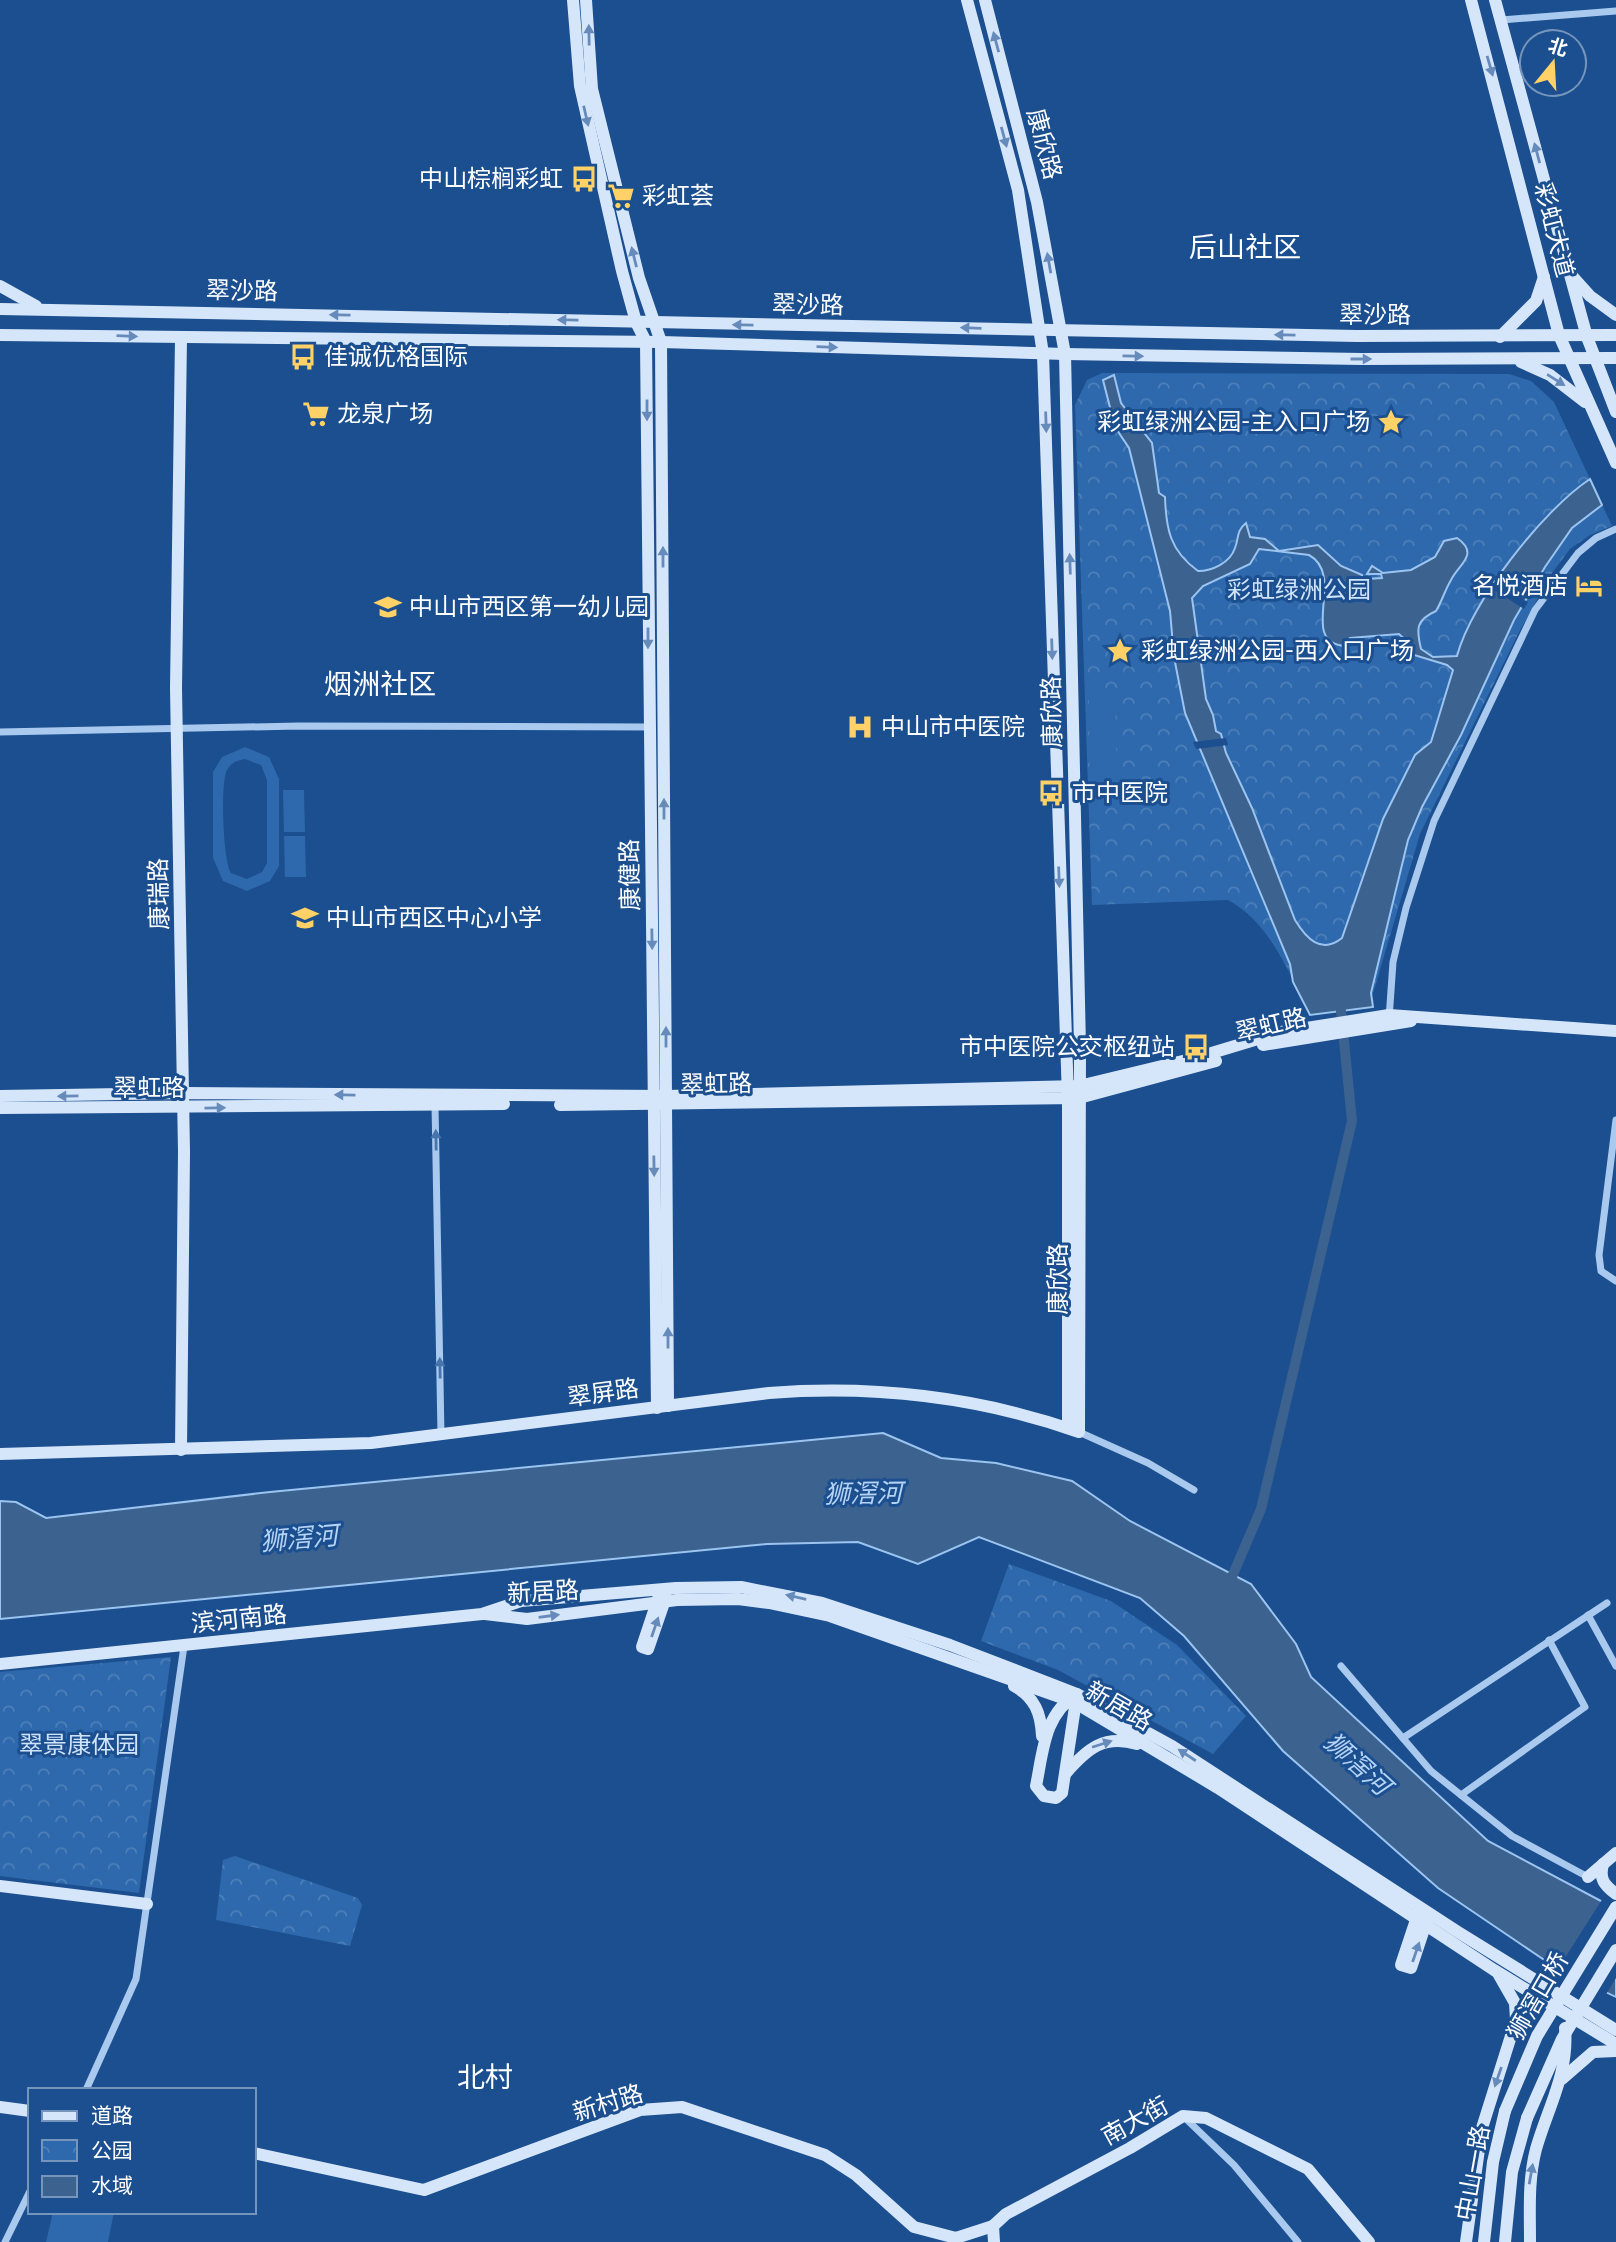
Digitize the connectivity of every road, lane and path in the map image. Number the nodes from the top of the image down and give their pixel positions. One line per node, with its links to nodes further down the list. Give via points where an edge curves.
1 (573, 0): 9 (street, one-way to 9, via 576,68)
2 (586, 0): 9 (street, one-way to 2, via 588,67)
3 (967, 0): 19 (street, 康欣路, one-way to 19, via 1018,190)
4 (985, 0): 20 (street, 康欣路, one-way to 4, via 1037,202)
5 (1471, 0): 11 (street, 彩虹大道, one-way to 11)
6 (1495, 0): 8 (street, 彩虹大道)
7 (1616, 11): 8 (street)
8 (1501, 20): 10 (street, 彩虹大道, one-way to 8)
9 (603, 160): 17 (street); 18 (street, 康健路, one-way to 9)
10 (1570, 274): 16 (street); 27 (street, 彩虹大道)
11 (1544, 276): 24 (street, 彩虹大道); 26 (street, via 1536,301)
12 (0, 286): 14 (street)
13 (0, 309): 14 (street, 翠沙路)
14 (43, 309): 15 (street, 翠沙路)
15 (97, 309): 17 (street, 翠沙路, one-way to 15); 23 (street)
16 (1616, 315)
17 (636, 321): 18 (street, 翠沙路); 29 (street)
18 (655, 322): 19 (street, 翠沙路, one-way to 18); 30 (street, 康健路)
19 (1039, 330): 20 (street, 翠沙路); 32 (street, 康欣路)
20 (1061, 331): 26 (street, 翠沙路, one-way to 20); 33 (street, 康欣路)
21 (0, 335): 22 (street, 翠沙路)
22 (34, 335): 23 (street, 翠沙路); 31 (street)
23 (96, 335): 28 (street, 翠沙路, one-way to 28)
24 (1559, 335): 26 (street, 翠沙路); 27 (street, 翠沙路); 36 (street, 彩虹大道)
25 (1616, 335): 27 (street, 翠沙路)
26 (1500, 337)
27 (1587, 337): 37 (street, 彩虹大道)
28 (181, 338): 29 (street, 翠沙路); 44 (street, 康瑞路)
29 (646, 342): 30 (street, 翠沙路); 42 (street, 康健路, one-way to 42)
30 (661, 342): 32 (street, 翠沙路, one-way to 32); 43 (street, 康健路, one-way to 30)
31 (0, 343)
32 (1044, 354): 33 (street, 翠沙路); 48 (street, 康欣路, one-way to 48)
33 (1065, 355): 35 (street, 翠沙路, one-way to 35); 48 (street, 康欣路, one-way to 33)
34 (1616, 358): 37 (street, 翠沙路)
35 (1514, 359): 36 (street, 翠沙路); 39 (street, one-way to 39, via 1549,375)
36 (1570, 360): 37 (street, 翠沙路); 39 (street, 彩虹大道)
37 (1594, 360): 38 (street, 彩虹大道)
38 (1615, 405)
39 (1591, 409): 40 (street, 彩虹大道)
40 (1616, 463)
41 (1616, 529): 46 (street, via 1578,553 1535,610 1434,821 1402,921)
42 (649, 727): 43 (street); 44 (street); 51 (street, 康健路, one-way to 51)
43 (664, 727): 51 (street, 康健路, one-way to 43)
44 (177, 728): 45 (street); 49 (street, 康瑞路)
45 (0, 732)
46 (1382, 1022): 47 (street, 翠虹路, via 1422,1018); 48 (street, 翠虹路, via 1312,1031)
47 (1616, 1031)
48 (1073, 1092): 51 (street, 翠虹路); 58 (street, 康欣路)
49 (183, 1093): 50 (street, 翠虹路, one-way to 50); 51 (street, 翠虹路, one-way to 49); 54 (street, 康瑞路)
50 (0, 1097)
51 (660, 1101): 52 (street, 翠虹路); 57 (street, 康健路)
52 (435, 1105): 54 (street, 翠虹路, one-way to 52); 59 (street, one-way to 52)
53 (0, 1108): 54 (street, 翠虹路)
54 (183, 1109): 60 (street, 康瑞路)
55 (1616, 1120): 56 (street, via 1599,1255 1601,1271)
56 (1616, 1281)
57 (662, 1407): 58 (street, 翠屏路, via 790,1392 866,1390 962,1401); 59 (street, 翠屏路)
58 (1073, 1430): 62 (street, 翠屏路, via 1148,1463)
59 (441, 1436): 60 (street, 翠屏路)
60 (181, 1450): 61 (street, 翠屏路)
61 (0, 1454)
62 (1194, 1490)
63 (662, 1595): 65 (street, 新居路, via 521,1601); 65 (street, 新居路, one-way to 63, via 527,1619); 72 (street, 新居路, via 769,1603 830,1616); 73 (street, 新居路, one-way to 63, via 950,1645 822,1603 741,1587)
64 (1607, 1603): 66 (street)
65 (482, 1614): 68 (street, 滨河南路)
66 (1588, 1615): 67 (street); 71 (street)
67 (1549, 1640): 74 (street); 79 (street, via 1586,1707)
68 (184, 1646): 69 (street, 滨河南路); 85 (street)
69 (0, 1664)
70 (1341, 1666): 74 (street)
71 (1616, 1666)
72 (986, 1670): 73 (street, 新居路); 76 (street, via 1033,1701 1041,1717)
73 (1073, 1699): 75 (street, 新居路); 76 (street, via 1048,1727); 78 (street); 87 (street, 新居路, one-way to 73, via 1172,1746)
74 (1403, 1738): 79 (street, via 1431,1770)
75 (1149, 1747): 78 (street, one-way to 75, via 1095,1744 1111,1740); 87 (street, 新居路)
76 (1043, 1751): 77 (street)
77 (1040, 1765): 78 (street, via 1056,1758); 78 (street, via 1036,1786 1044,1796 1056,1798 1062,1793)
78 (1067, 1769)
79 (1461, 1794): 82 (street, via 1512,1836)
80 (1616, 1853): 81 (street)
81 (1603, 1864): 82 (street); 84 (street, via 1604,1884)
82 (1588, 1877)
83 (0, 1886): 85 (street)
84 (1616, 1894)
85 (147, 1904): 95 (street, via 136,1979)
86 (1616, 1907): 98 (street, 狮滘口桥, bridge, via 1537,2036)
87 (1423, 1916): 89 (street, 新居路)
88 (1616, 1950): 100 (street, 狮滘口桥, bridge, via 1562,2039)
89 (1497, 1964): 90 (street, 新居路); 91 (street, 新居路); 108 (street, one-way to 108, via 1512,1995 1516,2020 1482,2128)
90 (1560, 2010): 92 (street, 新居路); 94 (street, via 1567,2047)
91 (1616, 2030)
92 (1616, 2045)
93 (1616, 2051): 94 (street, via 1592,2052)
94 (1562, 2079): 111 (street, one-way to 94, via 1529,2180)
95 (87, 2088)
96 (0, 2107): 97 (street)
97 (28, 2111)
98 (1505, 2111): 109 (street, 中山一路, via 1493,2162)
99 (1183, 2116): 103 (street, 南大街, via 1006,2214); 106 (street, via 1234,2165); 107 (street, 南大街, via 1206,2118 1308,2169)
100 (1527, 2118): 110 (street, 中山一路, via 1512,2172)
101 (256, 2153): 103 (street, 新村路, via 424,2190 639,2110 682,2107 825,2155 856,2175 914,2227 956,2238)
102 (28, 2195): 104 (street)
103 (993, 2226): 105 (street)
104 (5, 2242)
105 (994, 2242)
106 (1298, 2242)
107 (1369, 2242)
108 (1466, 2242)
109 (1484, 2242)
110 (1505, 2242)
111 (1530, 2242)

